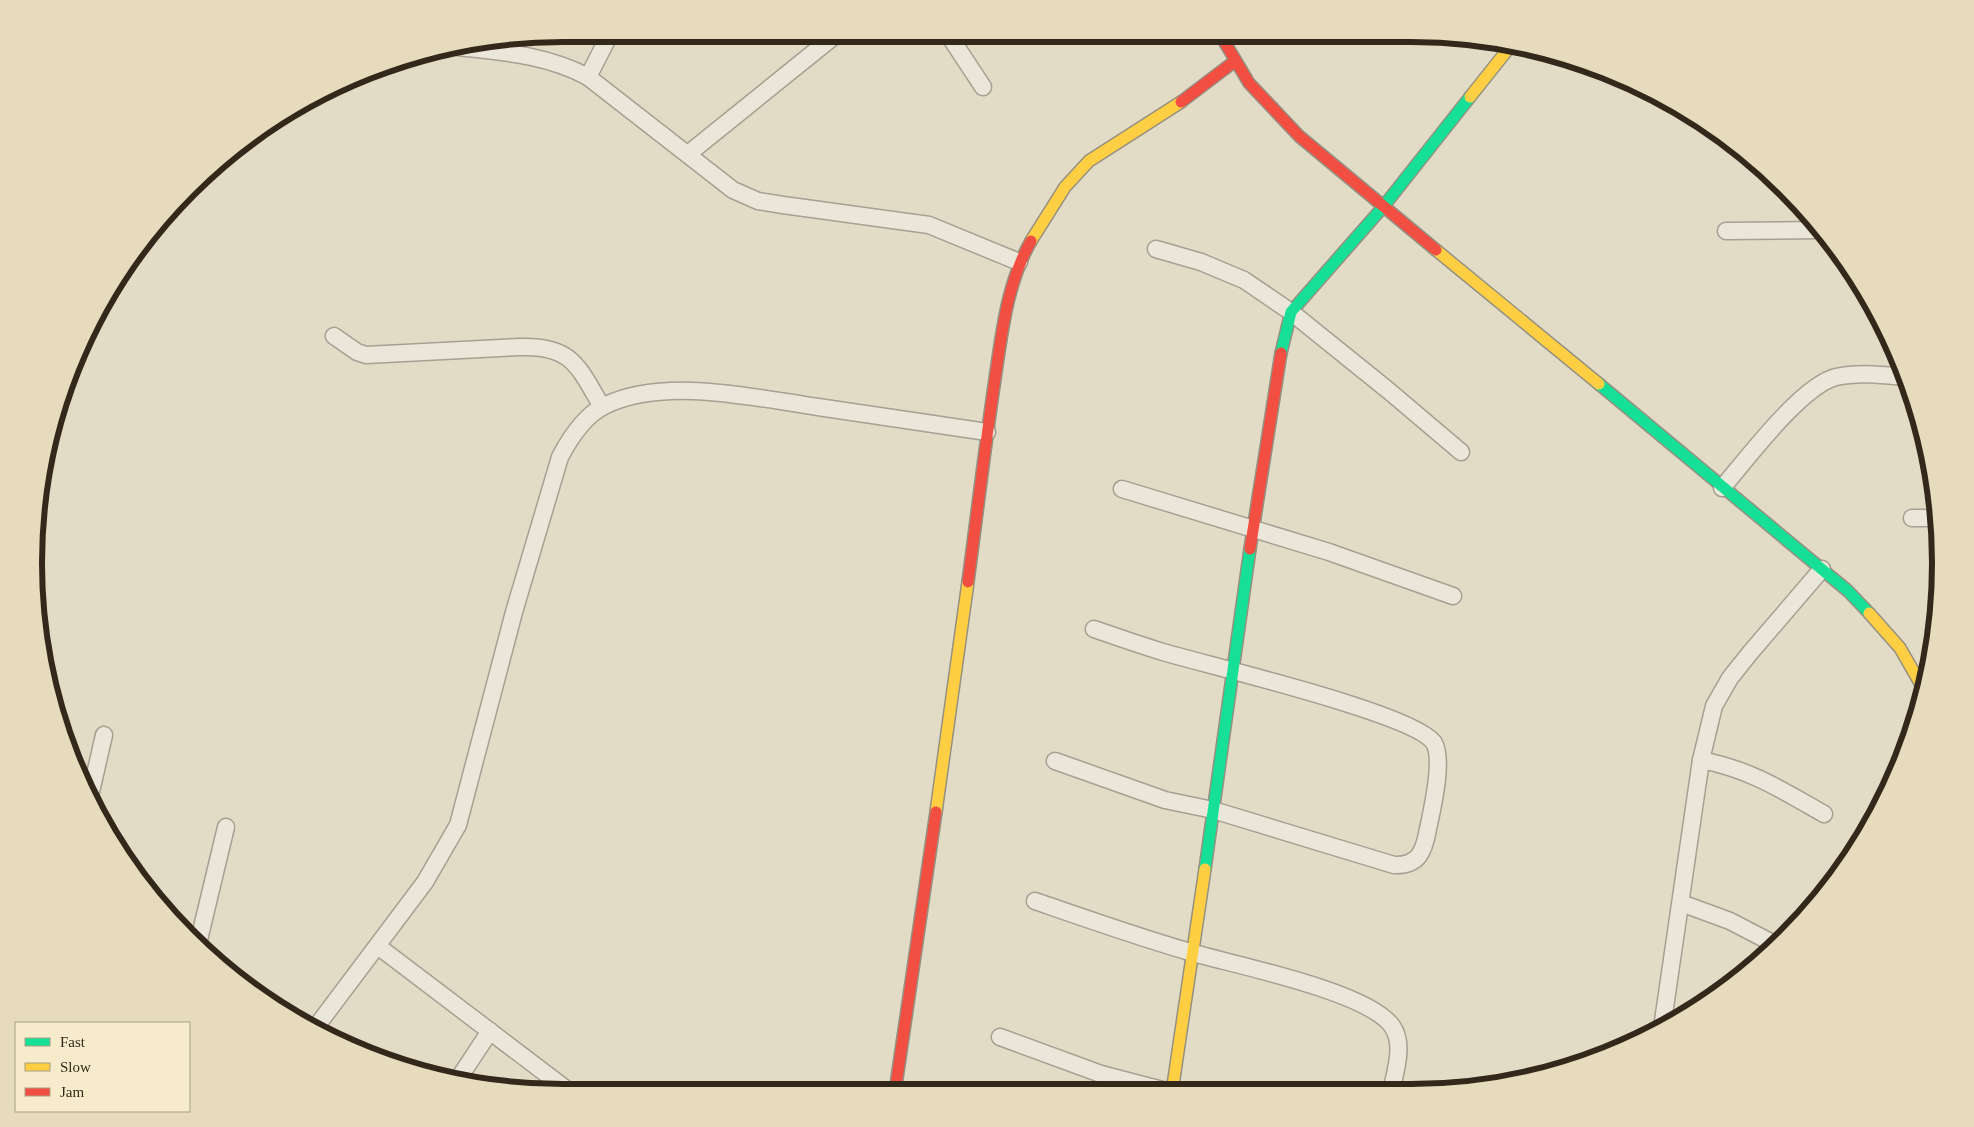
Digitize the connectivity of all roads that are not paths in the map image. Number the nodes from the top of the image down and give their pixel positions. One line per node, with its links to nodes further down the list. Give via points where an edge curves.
1 (606, 42): 8 (street)
2 (827, 42): 10 (street)
3 (953, 42): 9 (street)
4 (1224, 42): 7 (street)
5 (480, 50): 8 (street, via 536,57)
6 (1506, 52): 11 (street)
7 (1235, 61): 11 (street, via 1260,97 1299,136); 15 (street, via 1185,99 1089,161 1065,187)
8 (588, 77): 10 (street)
9 (983, 87)
10 (688, 154): 15 (street, via 732,190 758,201 916,222)
11 (1383, 207): 16 (street); 22 (street)
12 (1726, 230): 13 (street)
13 (1810, 230)
14 (1156, 249): 16 (street, via 1201,262 1244,280)
15 (1019, 262): 20 (street, via 1005,315)
16 (1291, 312): 21 (street); 26 (street, via 1273,394)
17 (334, 336): 19 (street, via 366,355 519,346 551,349 577,364)
18 (1897, 377): 22 (street, via 1856,375 1816,385)
19 (602, 407): 20 (street, via 648,394 687,392 731,395); 43 (street, via 572,435 560,457 514,612 458,825 425,882)
20 (987, 432): 51 (street, via 959,658)
21 (1461, 452)
22 (1722, 488): 27 (street)
23 (1122, 490): 26 (street)
24 (1912, 518): 25 (street)
25 (1929, 518)
26 (1253, 531): 28 (street, via 1329,552); 30 (street)
27 (1822, 569): 31 (street, via 1881,625); 33 (street, via 1730,678 1714,706)
28 (1453, 596)
29 (1094, 629): 30 (street)
30 (1232, 669): 36 (street); 36 (street, via 1399,721 1428,736 1437,754 1434,802 1426,840 1412,863 1404,865 1380,862)
31 (1918, 678)
32 (104, 735): 35 (street)
33 (1701, 760): 37 (street, via 1726,764 1750,773); 40 (street)
34 (1055, 761): 36 (street, via 1165,800)
35 (92, 786)
36 (1213, 810): 44 (street)
37 (1824, 814)
38 (226, 827): 41 (street)
39 (1035, 901): 44 (street)
40 (1680, 903): 42 (street, via 1730,921); 45 (street)
41 (200, 936)
42 (1769, 941)
43 (378, 946): 46 (street); 47 (street)
44 (1193, 953): 53 (street); 54 (street, via 1270,972 1373,1009 1394,1028 1398,1041)
45 (1663, 1019)
46 (319, 1023)
47 (490, 1031): 49 (street); 50 (street)
48 (1000, 1037): 52 (street, via 1101,1074)
49 (462, 1074)
50 (559, 1084)
51 (896, 1084)
52 (1140, 1084)
53 (1172, 1084)
54 (1393, 1084)

